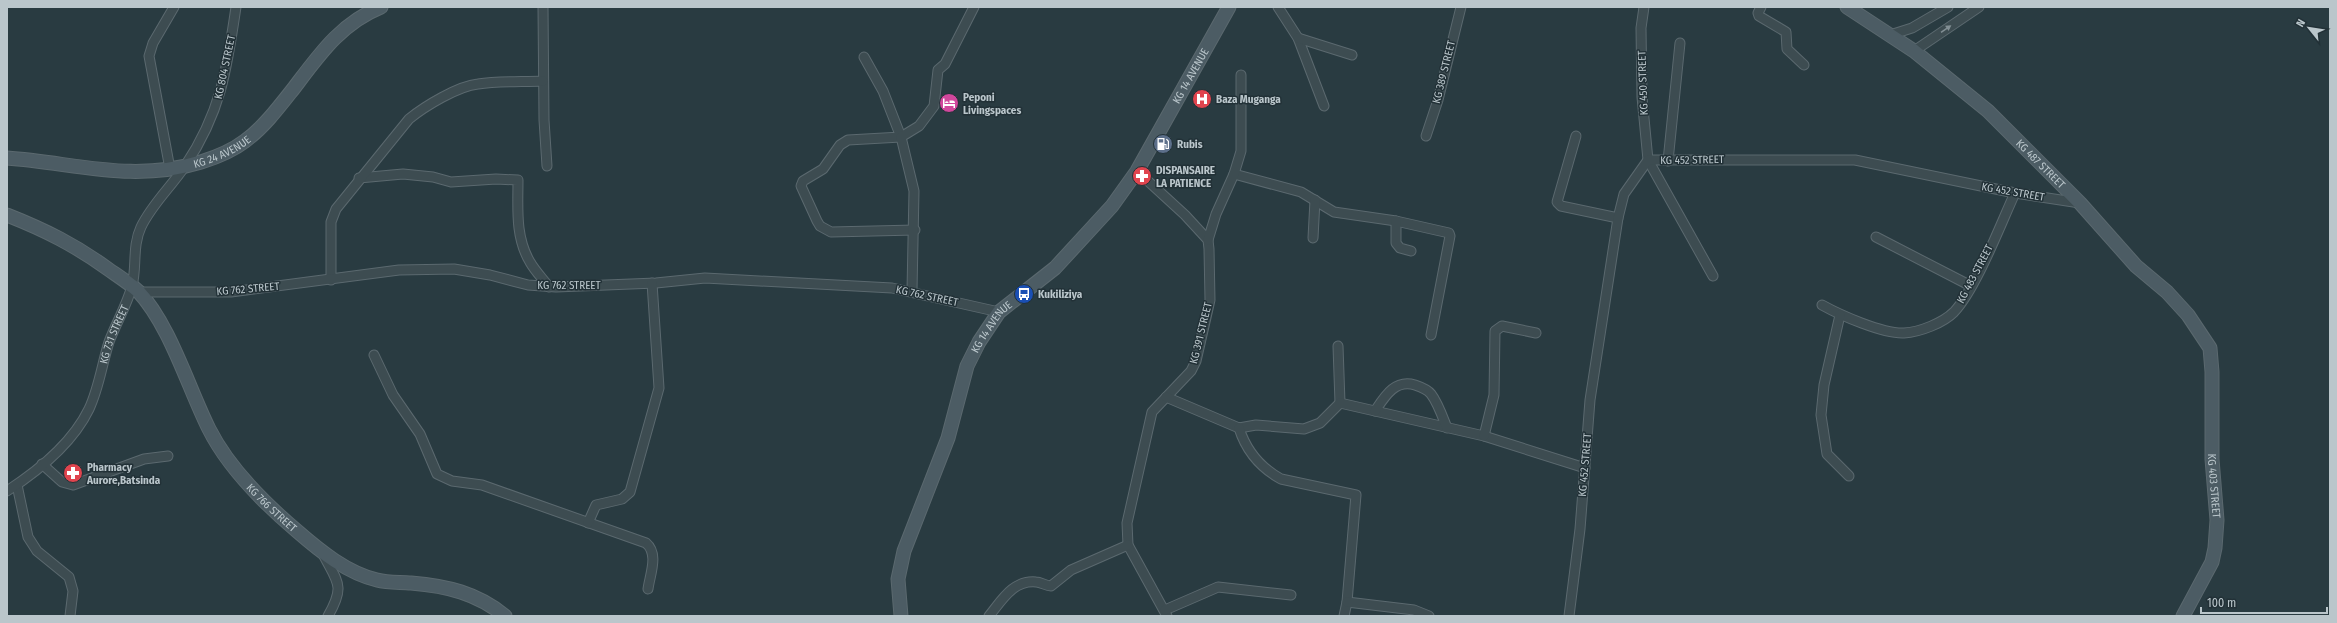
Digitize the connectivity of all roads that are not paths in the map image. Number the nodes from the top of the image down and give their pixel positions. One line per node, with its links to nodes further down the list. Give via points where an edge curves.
1 (174, 7): 32 (street, via 153,43 149,56)
2 (236, 7): 31 (street, KG 804 STREET, via 226,74 220,96 205,132)
3 (381, 7): 31 (main road, KG 24 AVENUE, via 348,25 333,37 268,121 245,142 218,157)
4 (543, 7): 22 (street)
5 (974, 7): 26 (street, via 945,64 938,70 934,106 919,126)
6 (1230, 7): 33 (main road, KG 14 AVENUE)
7 (1278, 7): 15 (street)
8 (1461, 7): 24 (street, KG 389 STREET, via 1438,100)
9 (1644, 7): 28 (street, KG 450 STREET, via 1641,28 1642,97)
10 (1761, 7): 20 (street, via 1759,16 1786,32 1787,49)
11 (1847, 7): 14 (main road, KG 487 STREET)
12 (1948, 7): 14 (street, via 1912,28)
13 (1979, 7): 17 (street, one-way to 13)
14 (1890, 35): 17 (main road, KG 487 STREET)
15 (1298, 38): 18 (street); 23 (street)
16 (1680, 43): 29 (street)
17 (1914, 51): 38 (main road, KG 487 STREET, via 1988,111)
18 (1352, 55)
19 (864, 57): 26 (street, via 883,91)
20 (1804, 65)
21 (1241, 75): 34 (street, KG 391 STREET, via 1241,150)
22 (543, 81): 30 (street); 35 (street, via 476,84 430,104 409,118)
23 (1324, 106)
24 (1426, 136)
25 (1576, 136): 40 (street, via 1557,202 1561,206)
26 (901, 137): 42 (street, via 914,191); 42 (street, via 848,140 840,145 823,168 803,181 801,186 817,222 831,232)
27 (7, 158): 32 (main road, KG 24 AVENUE, via 139,173)
28 (1648, 160): 29 (street, KG 452 STREET); 40 (street, KG 452 STREET, via 1624,194); 47 (street)
29 (1668, 161): 36 (street, KG 452 STREET, via 1855,160)
30 (547, 166)
31 (185, 167): 32 (main road, KG 24 AVENUE); 52 (street, KG 804 STREET, via 149,210 141,226 135,247)
32 (170, 169)
33 (1137, 171): 45 (street); 55 (main road, KG 14 AVENUE, via 1112,206 1075,247 1034,285)
34 (1234, 174): 37 (street, via 1302,192); 45 (street, KG 391 STREET, via 1216,214)
35 (359, 178): 48 (street, via 333,215); 51 (street, via 403,174 451,182 518,180 518,228 521,241 530,262)
36 (2015, 193): 38 (street, KG 452 STREET); 50 (street, KG 483 STREET)
37 (1315, 200): 41 (street, via 1334,212); 44 (street)
38 (2080, 203): 60 (main road, KG 487 STREET, via 2136,266 2167,292 2188,315)
39 (7, 215): 52 (main road, via 51,233 78,248)
40 (1618, 218): 70 (street, KG 452 STREET, via 1590,400)
41 (1396, 221): 46 (street, via 1396,243 1400,248); 58 (street, via 1449,233 1450,236)
42 (915, 230): 53 (street)
43 (1876, 237): 50 (street)
44 (1313, 238)
45 (1208, 240): 62 (street, KG 391 STREET, via 1210,300 1196,361 1191,371)
46 (1411, 251)
47 (1713, 276)
48 (331, 280): 51 (street, KG 762 STREET, via 399,270 454,269); 52 (street, KG 762 STREET, via 231,292)
49 (652, 283): 51 (street, KG 762 STREET); 53 (street, KG 762 STREET, via 712,278); 74 (street, via 659,378 657,396 630,492 622,499 596,505)
50 (1971, 286): 56 (street, KG 483 STREET, via 1954,312 1915,331 1897,332)
51 (549, 287)
52 (135, 289): 69 (street, KG 731 STREET, via 110,341 90,408 76,432); 76 (main road, KG 766 STREET, via 156,315 209,430 222,452 256,494)
53 (912, 291): 55 (street, KG 762 STREET)
54 (1822, 305): 56 (street, KG 483 STREET)
55 (999, 312): 84 (main road, KG 14 AVENUE, via 967,366 948,438 904,551 898,579)
56 (1840, 315): 71 (street, via 1824,385 1821,415 1827,454)
57 (1536, 333): 67 (street, via 1502,326 1495,331 1494,395)
58 (1431, 335)
59 (1338, 346): 63 (street)
60 (2210, 348): 89 (main road, KG 403 STREET, via 2212,460 2217,520 2215,548 2212,562)
61 (374, 355): 74 (street, via 393,395 420,434 437,474 452,481 482,485)
62 (1166, 397): 65 (street); 75 (street, KG 391 STREET, via 1152,412 1127,523)
63 (1340, 403): 64 (street); 65 (street, via 1320,423 1304,429 1256,425)
64 (1375, 411): 66 (street); 66 (street, via 1385,395 1400,384 1406,383 1432,394)
65 (1239, 428): 79 (street, via 1248,448 1281,479 1356,495)
66 (1448, 428): 67 (street)
67 (1484, 436): 70 (street)
68 (168, 456): 69 (street, via 144,459 73,485 62,482)
69 (42, 464): 72 (street, KG 731 STREET)
70 (1585, 468): 88 (street, KG 452 STREET)
71 (1849, 476)
72 (17, 485): 73 (street, KG 731 STREET); 81 (street, via 31,544 73,583)
73 (7, 491)
74 (588, 523): 77 (street, via 646,543 651,548 654,555)
75 (1128, 545): 80 (street, KG 391 STREET); 85 (street, via 1071,570 1051,586 1037,582 1020,584 1011,589)
76 (322, 551): 82 (street, via 339,586 338,596); 83 (main road, KG 766 STREET, via 356,573 378,581 430,585 462,591 484,601)
77 (648, 589)
78 (1291, 595): 80 (street, via 1218,587)
79 (1347, 602): 86 (street); 87 (street, via 1414,610)
80 (1166, 613)
81 (70, 616)
82 (328, 616)
83 (505, 616)
84 (900, 616)
85 (989, 616)
86 (1344, 616)
87 (1429, 616)
88 (1569, 616)
89 (2184, 616)

